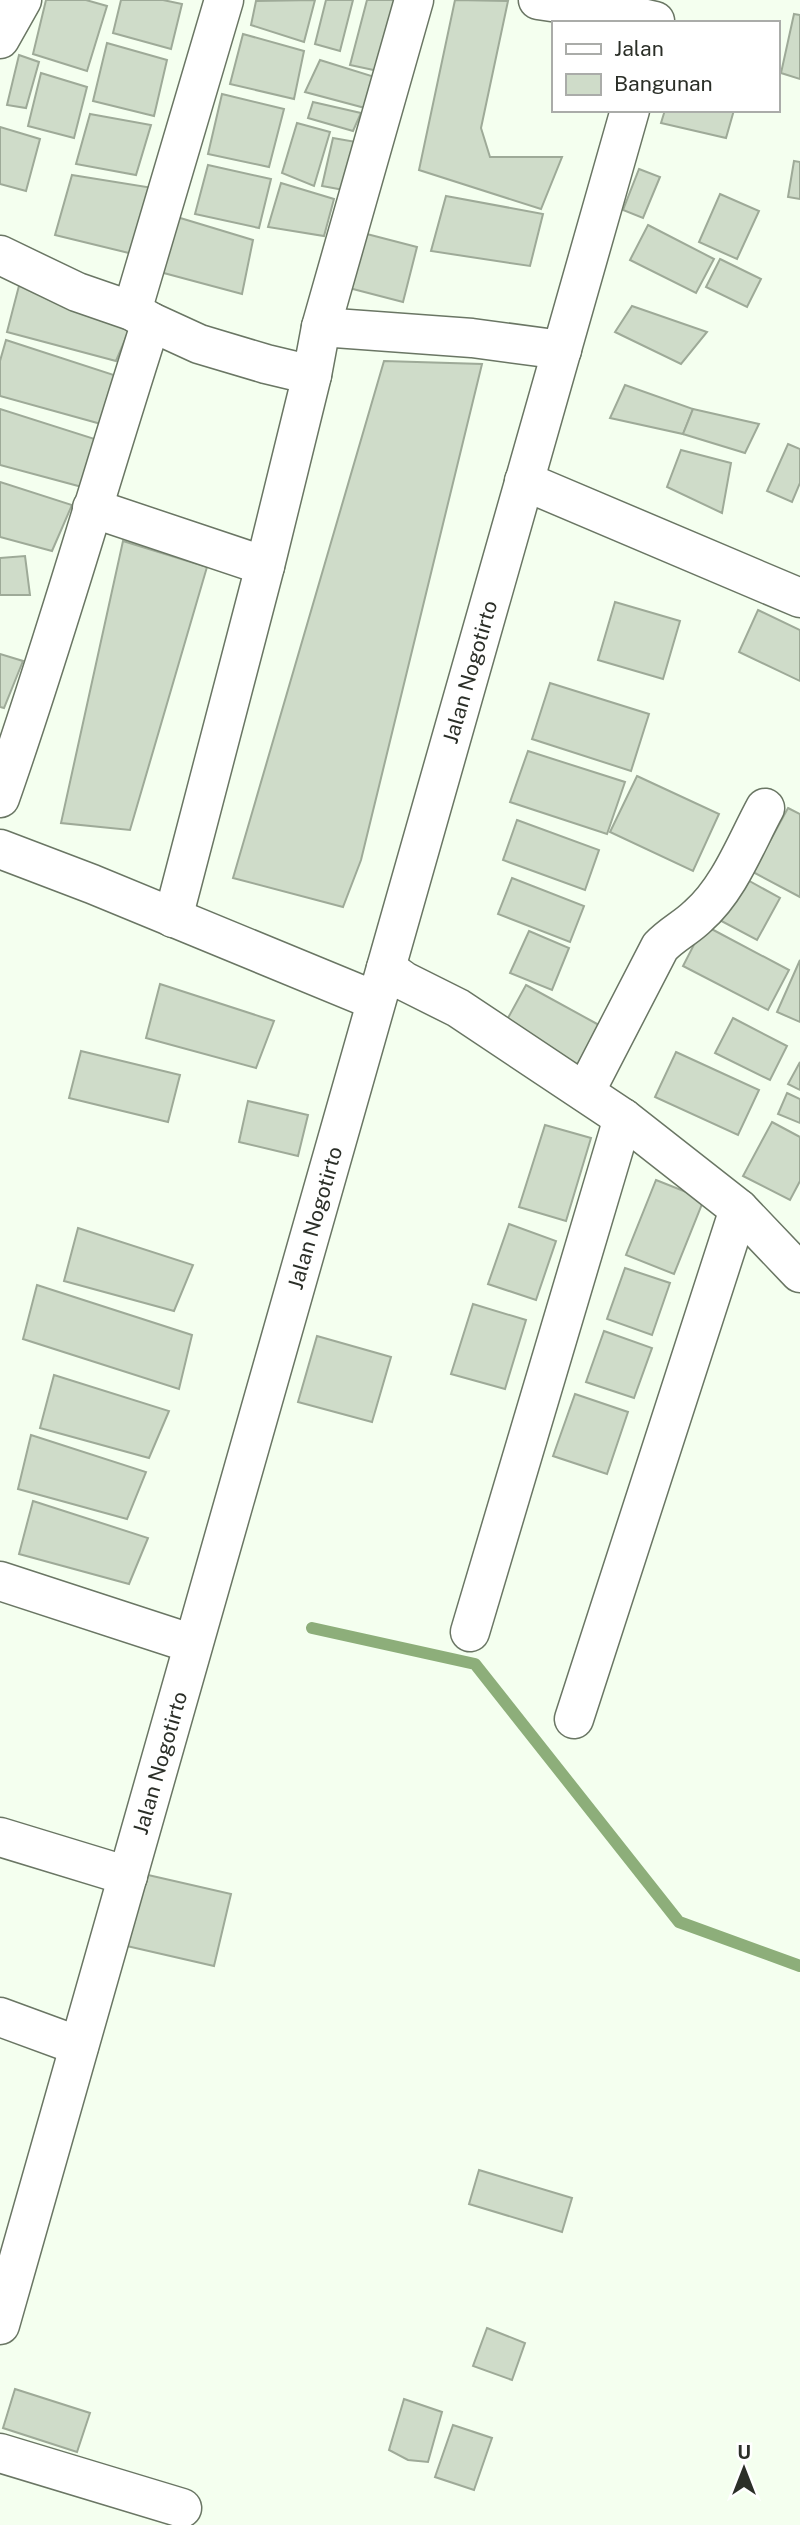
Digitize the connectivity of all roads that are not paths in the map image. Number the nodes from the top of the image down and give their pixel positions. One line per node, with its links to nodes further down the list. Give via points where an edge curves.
1 (20, 0): 6 (street)
2 (224, 0): 9 (street)
3 (414, 0): 10 (street)
4 (538, 0): 5 (street)
5 (657, 15)
6 (0, 39)
7 (629, 112): 11 (street, Jalan Nogotirto)
8 (1, 257): 9 (street)
9 (142, 316): 12 (street, via 199,344); 14 (street)
10 (321, 327): 11 (street); 12 (street)
11 (562, 349): 13 (street, Jalan Nogotirto)
12 (312, 375): 15 (street)
13 (524, 481): 16 (street); 21 (street, Jalan Nogotirto)
14 (92, 508): 15 (street); 17 (street)
15 (265, 566): 20 (street)
16 (800, 598)
17 (0, 798)
18 (765, 808): 22 (street, via 725,883 698,917 660,947)
19 (0, 849): 20 (street)
20 (173, 918): 21 (street)
21 (381, 984): 22 (street, via 404,981 458,1008); 28 (street, Jalan Nogotirto)
22 (585, 1092): 23 (street)
23 (622, 1118): 24 (street); 27 (street)
24 (738, 1209): 25 (street); 29 (street)
25 (795, 1254)
26 (0, 1581): 28 (street)
27 (470, 1632)
28 (194, 1644): 31 (street, Jalan Nogotirto)
29 (574, 1719)
30 (0, 1837): 31 (street)
31 (128, 1876): 33 (street, Jalan Nogotirto)
32 (0, 2017): 33 (street)
33 (79, 2046): 34 (street, Jalan Nogotirto)
34 (0, 2325)
35 (0, 2453): 36 (street)
36 (183, 2508)

